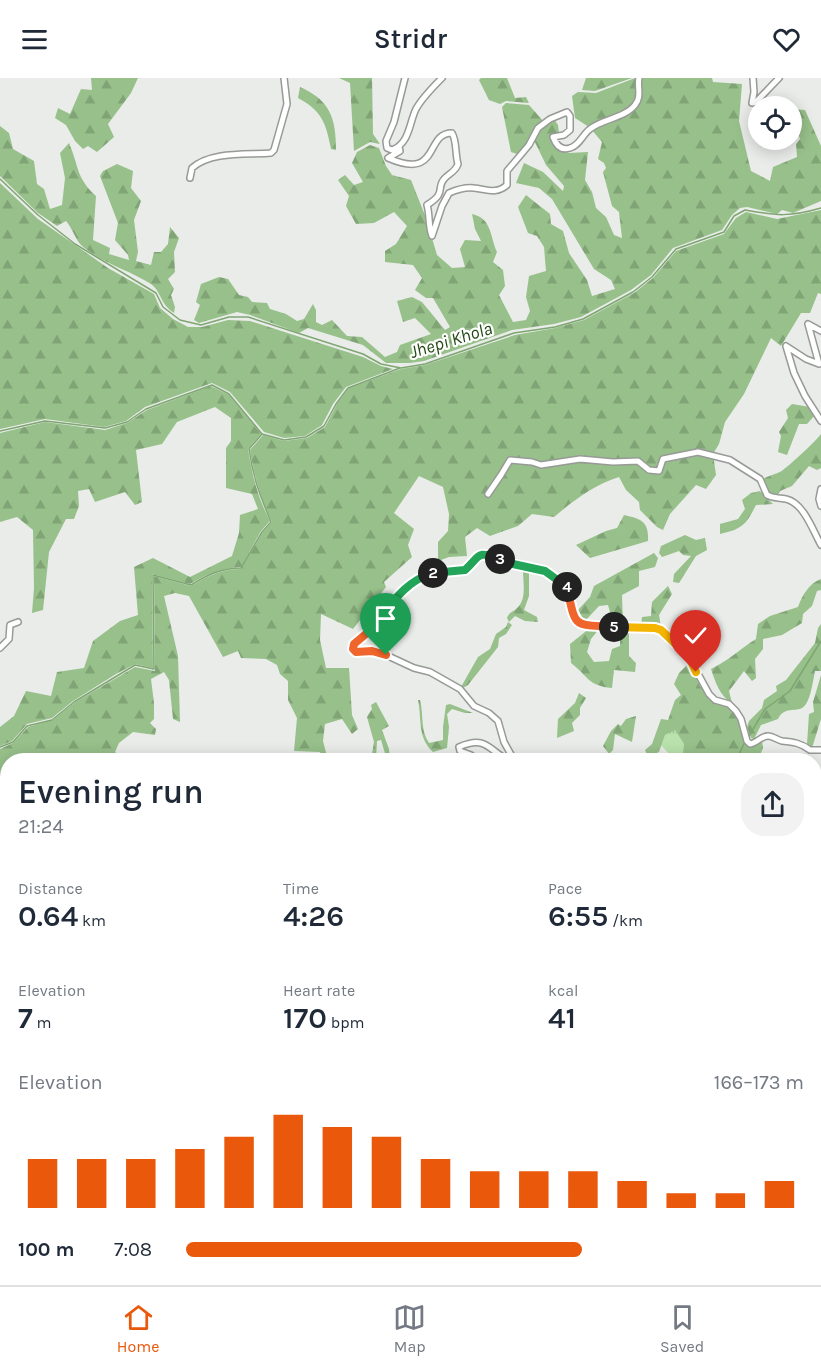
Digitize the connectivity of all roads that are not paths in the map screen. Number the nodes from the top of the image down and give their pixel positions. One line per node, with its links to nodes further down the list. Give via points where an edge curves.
1 (284, 78): 8 (street, via 287,104 274,150 206,161 192,168)
2 (405, 78): 7 (street, via 386,141 387,148)
3 (442, 78): 7 (street, via 416,109)
4 (639, 78): 7 (street, via 639,99 635,105 590,129 572,148 562,149 553,137 570,130 567,112 538,129 507,171 507,185 502,189 471,187 449,192 432,236 427,205 438,198 445,178 457,168 454,137 445,133 421,163 388,158 400,151)
5 (753, 78): 6 (street, via 752,103)
6 (779, 78)
7 (399, 147)
8 (190, 178)
9 (821, 331): 10 (street, via 808,324 819,364 786,346 798,383)
10 (821, 422)
11 (821, 489): 13 (street)
12 (488, 494): 14 (street, via 510,459 541,465 580,459 638,461 659,471 663,459 698,452 736,463 760,479 766,495 796,504)
13 (821, 506)
14 (821, 545)
15 (18, 622): 16 (street, via 10,625 9,639)
16 (0, 648)
17 (821, 750): 20 (street, via 769,736 750,744 736,711 709,694 691,661 661,630 584,626 572,613 567,588 549,573 487,554 477,556 465,570 433,573 409,584 353,649 380,653 423,669 460,690 474,706 498,721)
18 (464, 753): 19 (street, via 459,747 470,743 485,743)
19 (499, 753)
20 (510, 753)

